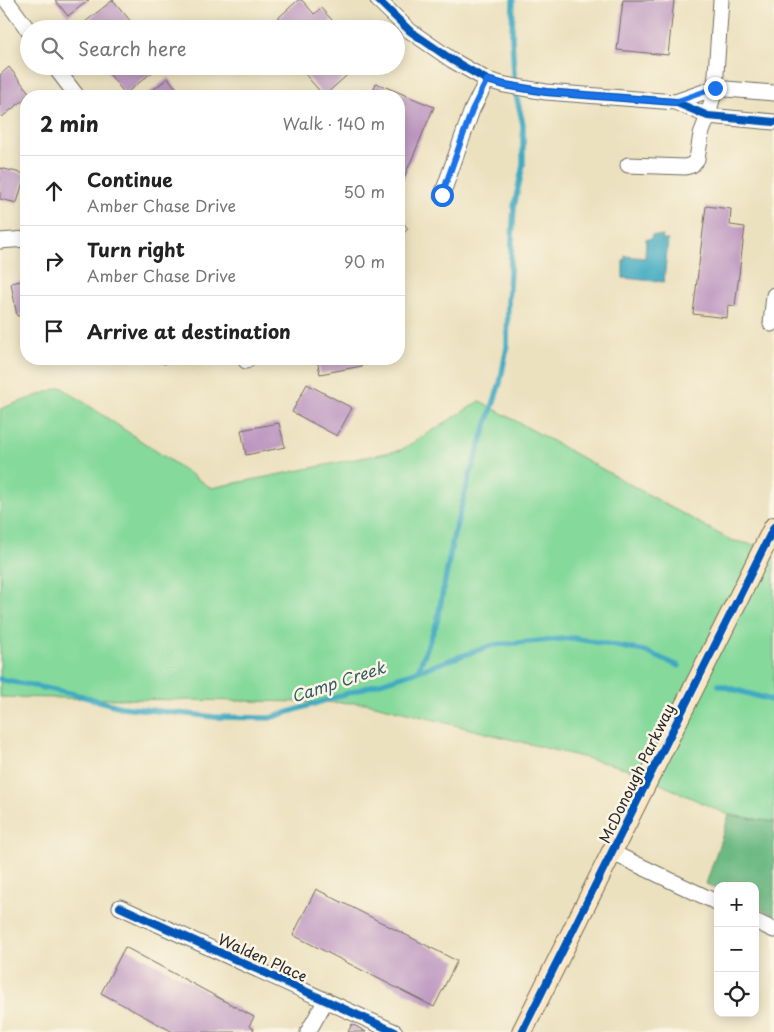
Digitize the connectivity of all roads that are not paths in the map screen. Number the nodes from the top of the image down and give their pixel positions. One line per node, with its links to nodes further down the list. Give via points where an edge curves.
1 (6, 0): 4 (street)
2 (378, 0): 5 (street)
3 (721, 0): 9 (street)
4 (20, 20)
5 (399, 20)
6 (405, 26): 8 (street)
7 (61, 75): 10 (street)
8 (487, 80): 12 (street, via 546,92); 16 (street, via 472,110)
9 (715, 88): 11 (street); 12 (street); 13 (street)
10 (72, 90)
11 (774, 93)
12 (675, 102): 13 (street)
13 (708, 116): 14 (street); 15 (street, via 701,134 699,154 692,165)
14 (774, 122)
15 (628, 166)
16 (442, 195)
17 (20, 239): 18 (street)
18 (0, 241)
19 (774, 295): 20 (street)
20 (771, 324)
21 (774, 527): 22 (street, McDonough Parkway)
22 (612, 853): 23 (street); 30 (street, McDonough Parkway)
23 (714, 901)
24 (120, 907): 27 (street, Walden Place)
25 (759, 923): 26 (street)
26 (774, 930)
27 (326, 1000): 28 (street); 29 (street, Walden Place)
28 (308, 1032)
29 (395, 1032)
30 (522, 1032)

